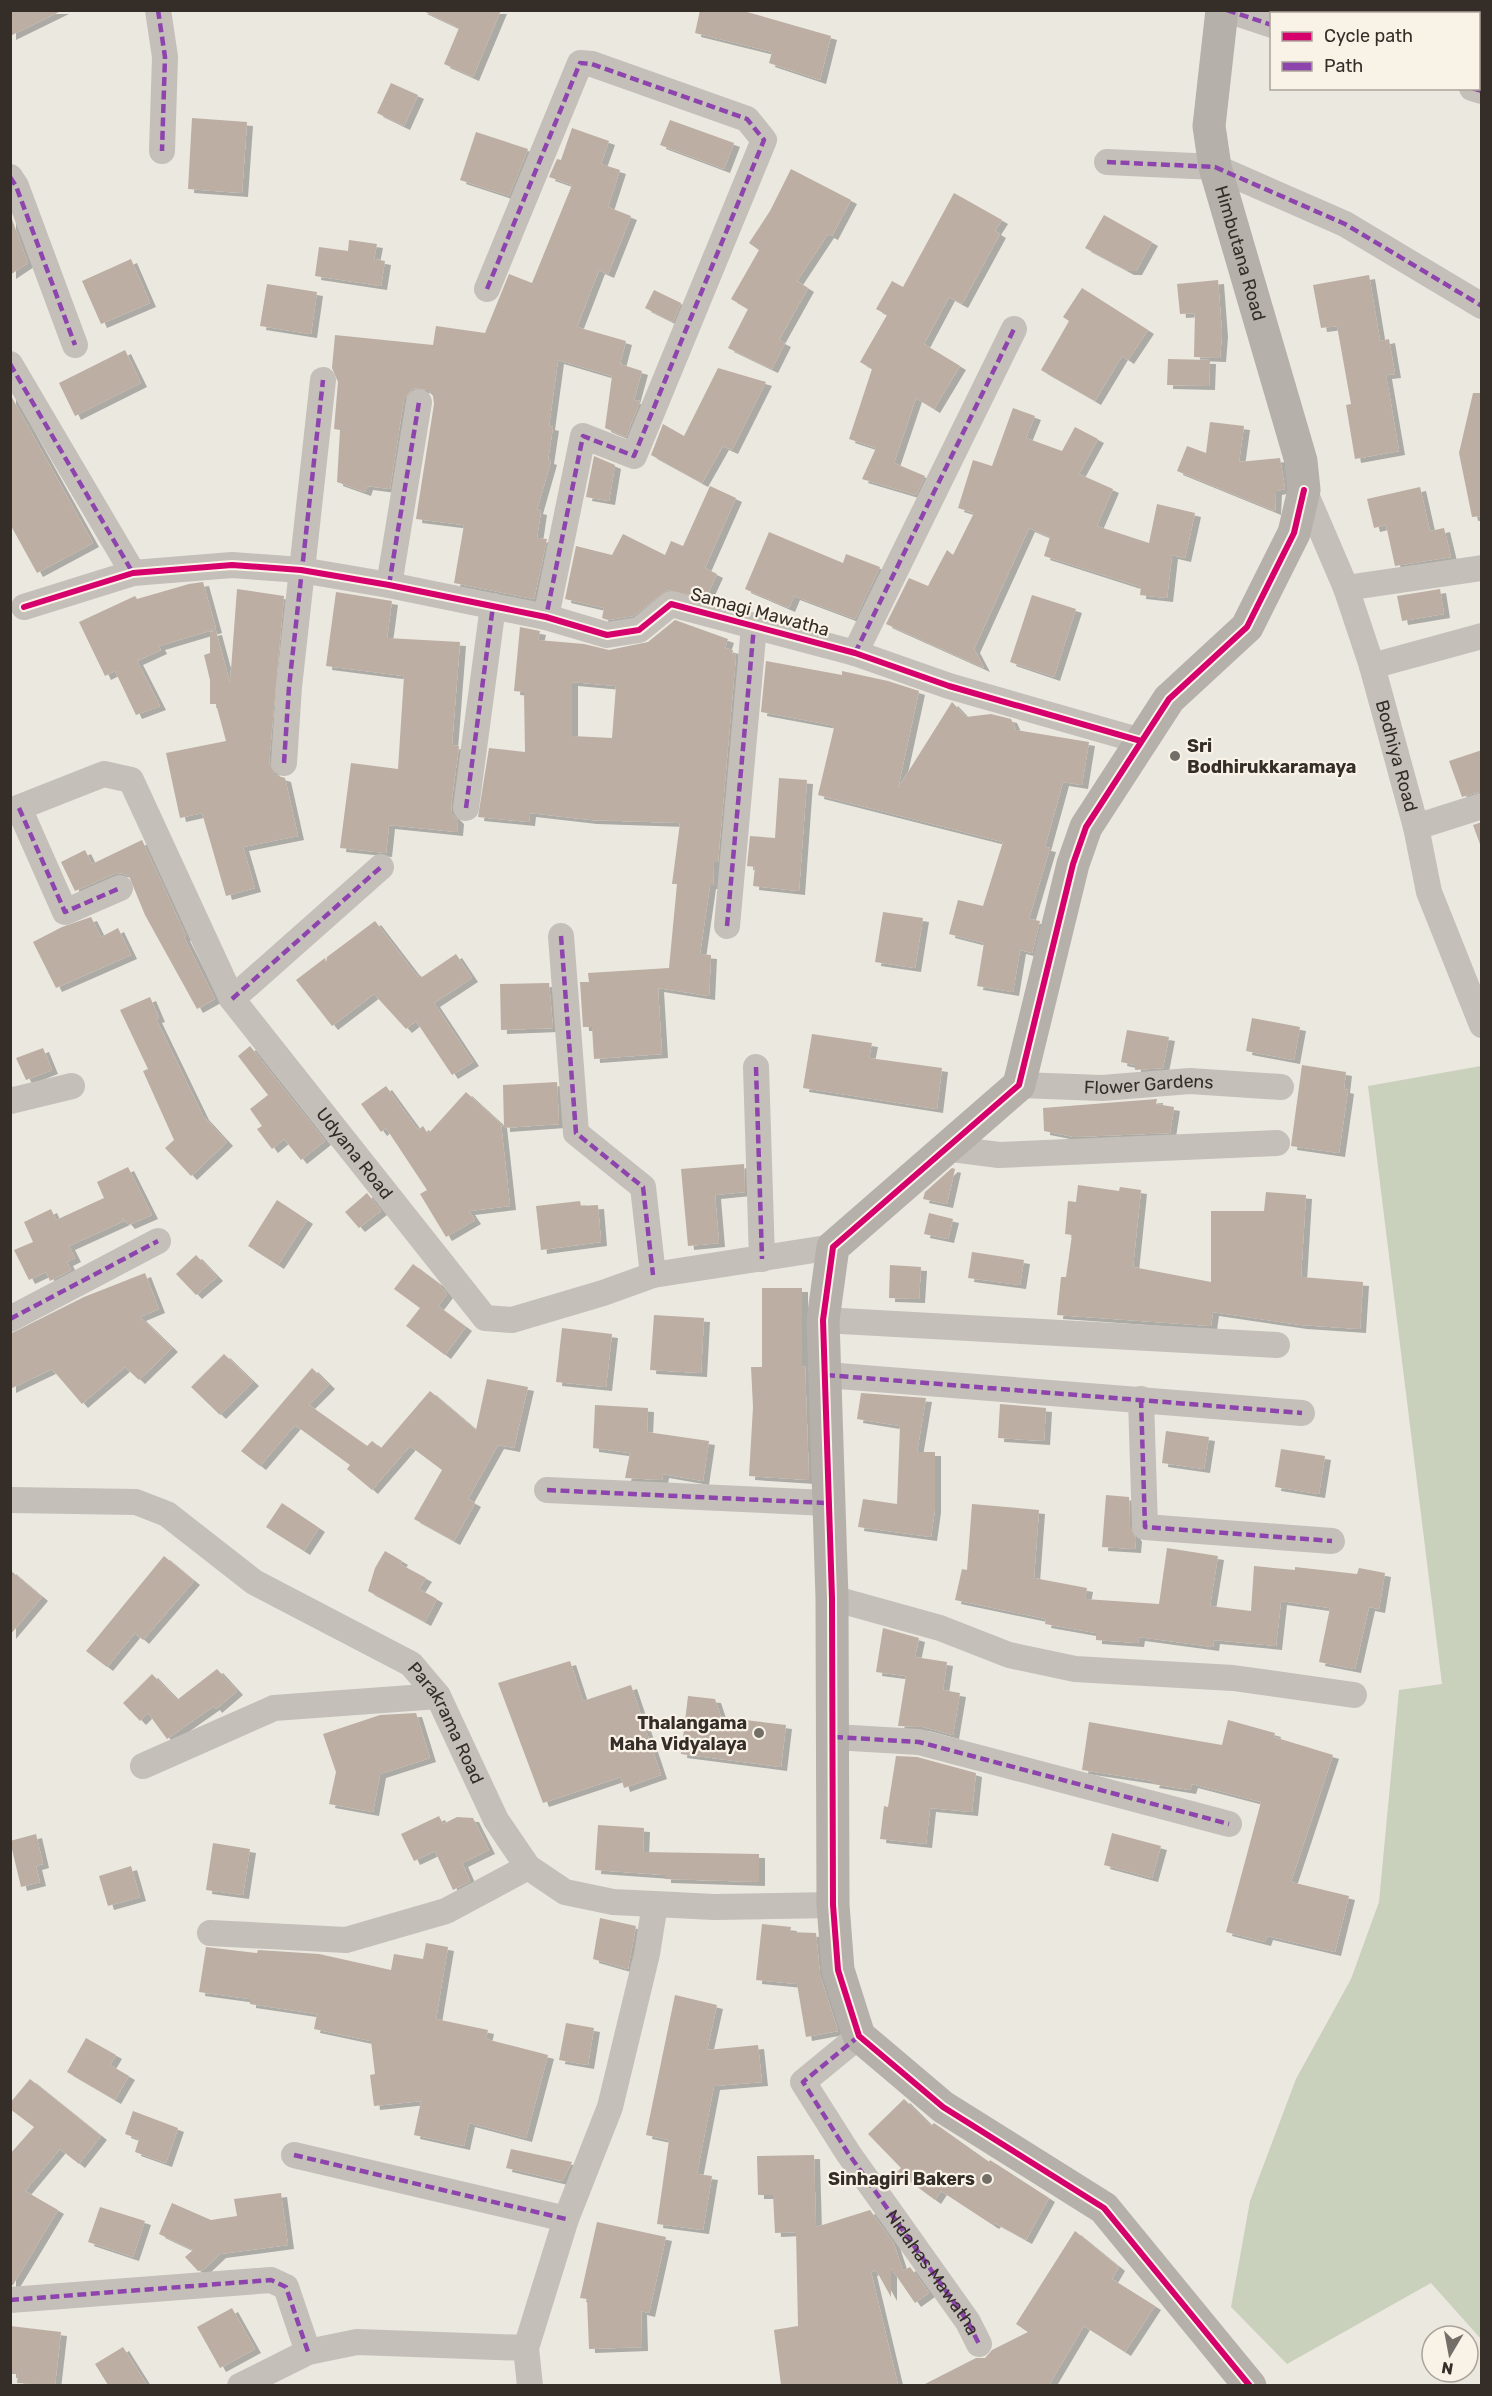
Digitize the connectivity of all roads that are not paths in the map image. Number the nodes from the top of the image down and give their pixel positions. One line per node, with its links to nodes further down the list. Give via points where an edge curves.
1 (158, 10): 5 (street, via 165,57)
2 (1222, 10): 7 (street, Himbutana Road, via 1209,126)
3 (1227, 10): 4 (street)
4 (1270, 24)
5 (162, 151)
6 (1107, 162): 7 (street)
7 (1215, 167): 10 (street, via 1345,224); 16 (street, Himbutana Road, via 1301,461)
8 (10, 177): 12 (street)
9 (487, 289): 24 (street, via 580,63 747,119 764,140 634,456 583,436)
10 (1482, 306)
11 (1014, 329): 27 (street)
12 (75, 345)
13 (10, 364): 19 (street)
14 (323, 380): 18 (street)
15 (419, 402): 20 (street)
16 (1304, 490): 21 (street, Bodhiya Road); 29 (street, Himbutana Road, via 1294,533 1247,627 1169,699)
17 (1482, 568): 21 (street)
18 (301, 570): 19 (street, Samagi Mawatha, via 232,565); 20 (street, Samagi Mawatha); 30 (street)
19 (133, 573): 23 (street, Samagi Mawatha)
20 (389, 585): 22 (street, Samagi Mawatha)
21 (1346, 588): 28 (street, Bodhiya Road)
22 (493, 606): 24 (street, Samagi Mawatha); 32 (street)
23 (24, 607)
24 (546, 617): 25 (street, Samagi Mawatha, via 607,635 639,630 671,604)
25 (754, 626): 27 (street, Samagi Mawatha); 37 (street)
26 (1482, 636): 28 (street)
27 (855, 653): 29 (street, Samagi Mawatha, via 950,686)
28 (1372, 666): 34 (street, Bodhiya Road)
29 (1141, 741): 42 (street, Himbutana Road, via 1086,827 1073,864)
30 (284, 763)
31 (1482, 806): 34 (street)
32 (466, 808)
33 (15, 809): 36 (street, via 65,912); 39 (street, Udyana Road, via 104,774 131,780)
34 (1416, 827): 40 (street, Bodhiya Road, via 1429,892)
35 (381, 867): 39 (street)
36 (120, 888)
37 (727, 926)
38 (561, 936): 51 (street, via 576,1133 643,1187)
39 (232, 999): 51 (street, Udyana Road, via 485,1318 512,1320)
40 (1482, 1025)
41 (756, 1067): 50 (street)
42 (1019, 1085): 44 (street, Flower Gardens, via 1102,1088 1190,1081); 47 (street)
43 (72, 1086): 45 (street)
44 (1281, 1087)
45 (10, 1101)
46 (1277, 1143): 47 (street, via 999,1155)
47 (944, 1148): 49 (street)
48 (158, 1241): 52 (street)
49 (833, 1247): 50 (street, Udyana Road); 53 (street)
50 (762, 1259): 51 (street, Udyana Road)
51 (653, 1275)
52 (10, 1319)
53 (823, 1320): 54 (street); 55 (street)
54 (1277, 1345)
55 (826, 1374): 56 (street); 60 (street)
56 (1141, 1399): 57 (street); 61 (street, via 1145,1527)
57 (1302, 1413)
58 (547, 1490): 60 (street)
59 (10, 1500): 64 (street, Parakrama Road, via 136,1502 167,1514 254,1582 411,1664)
60 (827, 1503): 62 (street)
61 (1332, 1541)
62 (832, 1598): 63 (street, via 940,1628 1010,1655 1075,1669 1233,1678); 65 (street)
63 (1354, 1695)
64 (438, 1696): 66 (street, via 274,1708); 68 (street, Parakrama Road, via 496,1820)
65 (834, 1737): 67 (street, via 919,1742); 70 (street)
66 (143, 1766)
67 (1229, 1824)
68 (528, 1867): 69 (street, Parakrama Road, via 565,1892 613,1902); 71 (street, via 446,1911 346,1940)
69 (655, 1904): 70 (street, Parakrama Road); 74 (street, via 647,1954 610,2107)
70 (833, 1905): 72 (street, via 838,1970)
71 (210, 1934)
72 (859, 2036): 76 (street, Nidahas Mawatha, via 803,2082 848,2153 968,2322); 81 (street, via 943,2107 1104,2208)
73 (294, 2155): 74 (street)
74 (566, 2219): 77 (street)
75 (10, 2300): 78 (street, via 271,2280 286,2287)
76 (979, 2344)
77 (526, 2348): 78 (street, via 357,2342); 80 (street)
78 (308, 2352): 79 (street)
79 (240, 2385)
80 (530, 2385)
81 (1250, 2385)

